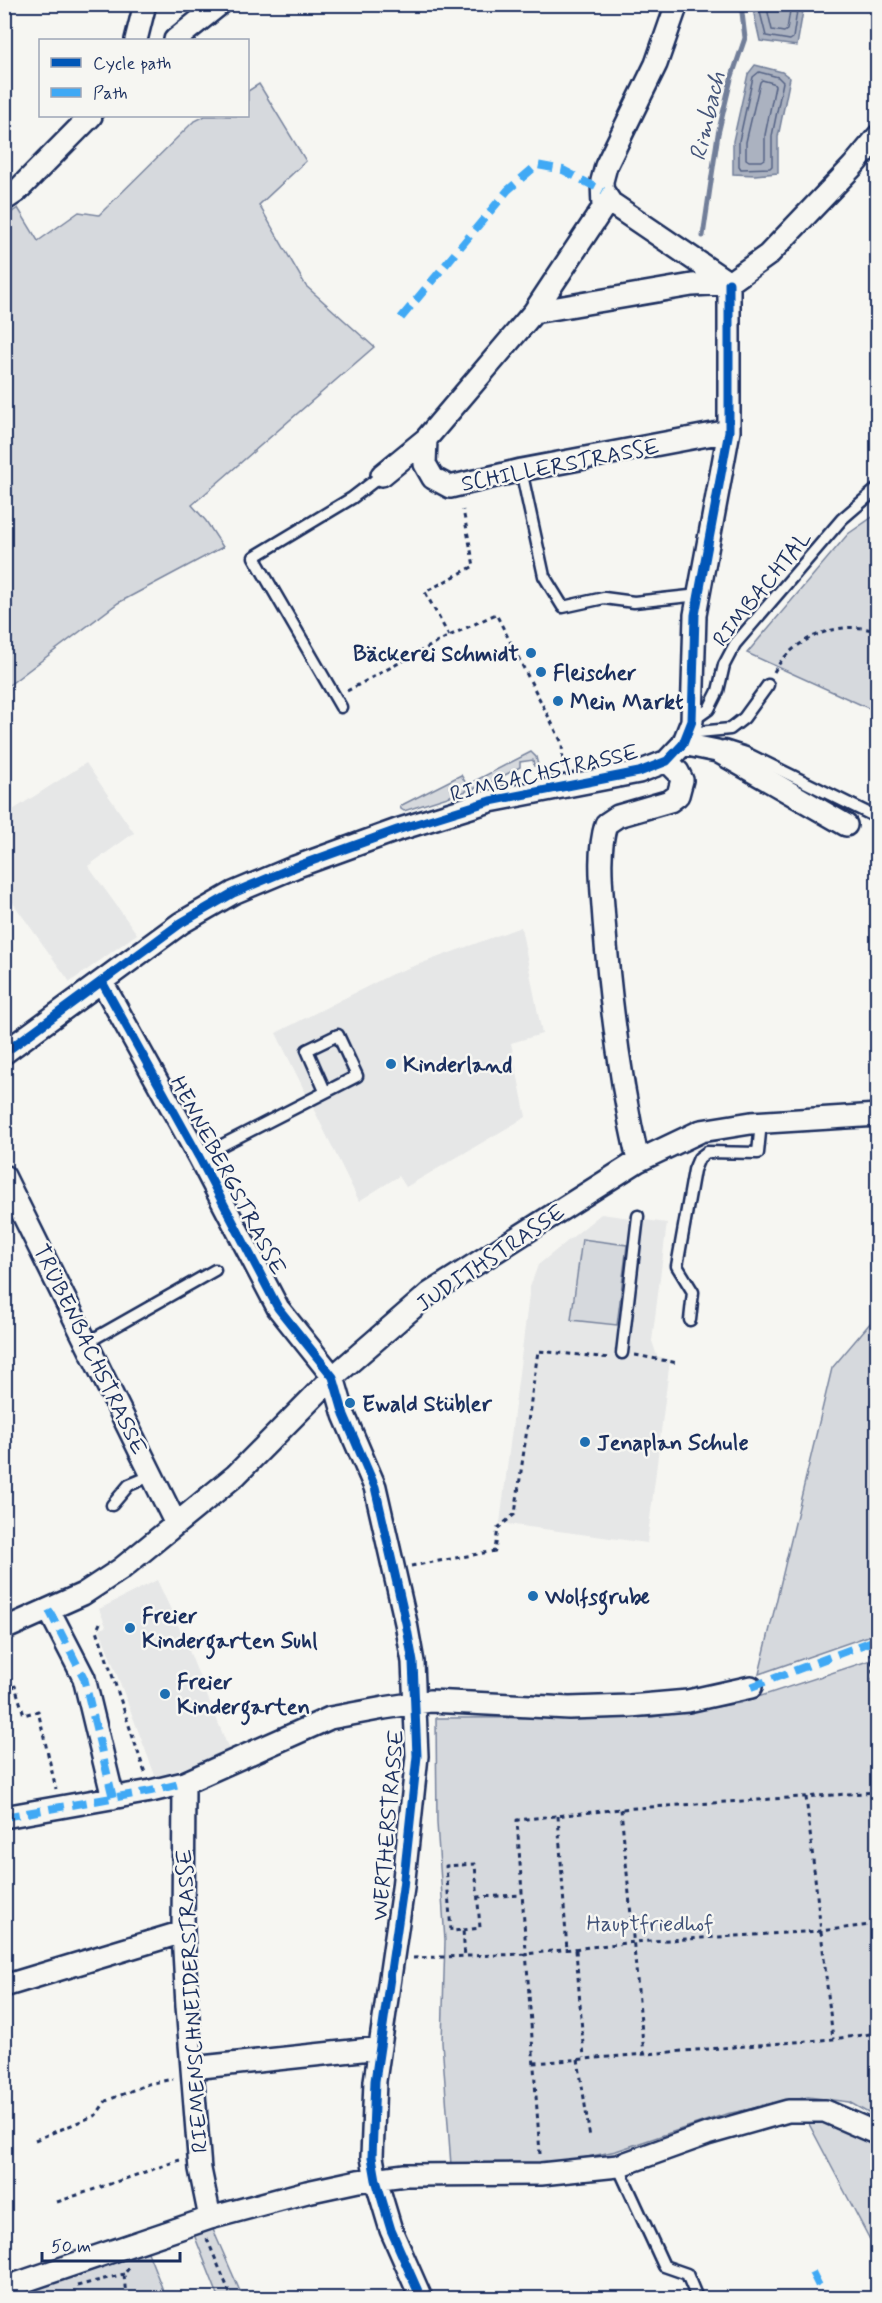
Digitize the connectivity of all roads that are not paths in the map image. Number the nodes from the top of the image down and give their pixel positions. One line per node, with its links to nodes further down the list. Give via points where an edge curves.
1 (145, 4): 4 (street)
2 (220, 4): 5 (street)
3 (677, 4): 8 (street, via 656,64 606,166)
4 (136, 39)
5 (176, 39)
6 (90, 117): 9 (street)
7 (878, 136): 10 (street, via 768,255)
8 (603, 191): 10 (street, via 611,203); 11 (street, via 603,208)
9 (4, 200)
10 (729, 284): 11 (street, via 692,285); 12 (street)
11 (534, 312): 13 (street)
12 (729, 431): 14 (street, SCHILLERSTRASSE); 17 (street)
13 (426, 439): 14 (street, SCHILLERSTRASSE, via 425,464 433,478 450,487); 15 (street)
14 (522, 470): 17 (lane, via 544,576 563,607 604,598 634,602)
15 (382, 475): 19 (lane, via 352,498 254,557)
16 (878, 488): 20 (lane, RIMBACHTAL, via 842,519 735,644 709,709)
17 (699, 595): 20 (street)
18 (768, 685): 20 (lane, via 730,729)
19 (338, 702)
20 (687, 734): 21 (street, RIMBACHSTRASSE); 22 (lane, via 746,753); 23 (street)
21 (667, 761): 24 (street, RIMBACHSTRASSE, via 639,772 490,801 408,826 264,879 198,912); 30 (street, via 682,780 678,795 670,801 618,816 606,824 602,838 609,991)
22 (878, 818)
23 (846, 825)
24 (102, 982): 25 (street, RIMBACHSTRASSE); 29 (street, HENNEBERGSTRASSE)
25 (4, 1053)
26 (325, 1091): 26 (lane, via 357,1076 338,1035 307,1050); 29 (lane)
27 (878, 1115): 28 (street, JUDITHSTRASSE)
28 (760, 1122): 30 (street, JUDITHSTRASSE, via 701,1131); 34 (lane, via 758,1153 707,1152 694,1170 677,1266 693,1292)
29 (199, 1157): 37 (street, HENNEBERGSTRASSE, via 278,1308)
30 (638, 1161): 37 (street, JUDITHSTRASSE, via 430,1293)
31 (5, 1178): 35 (street, TRÜBENBACHSTRASSE)
32 (638, 1216): 36 (lane)
33 (215, 1270): 35 (lane)
34 (690, 1320)
35 (88, 1342): 38 (street, TRÜBENBACHSTRASSE)
36 (622, 1353)
37 (333, 1377): 40 (street, JUDITHSTRASSE, via 237,1475); 44 (street, WERTHERSTRASSE, via 344,1415 375,1487 411,1652)
38 (153, 1475): 39 (lane, via 129,1485); 40 (street, TRÜBENBACHSTRASSE)
39 (112, 1505)
40 (176, 1524): 41 (street, JUDITHSTRASSE, via 121,1569)
41 (49, 1610): 42 (street, JUDITHSTRASSE); 46 (street, via 84,1678)
42 (4, 1629)
43 (751, 1687): 44 (street, via 688,1701 630,1706)
44 (416, 1703): 45 (street, via 330,1718); 50 (street, WERTHERSTRASSE, via 414,1796 393,1959)
45 (184, 1783): 46 (street); 48 (street, RIEMENSCHNEIDERSTRASSE)
46 (113, 1798): 47 (street)
47 (4, 1817)
48 (183, 1932): 49 (street); 51 (street, RIEMENSCHNEIDERSTRASSE)
49 (4, 1986)
50 (370, 2049): 51 (street); 54 (street, WERTHERSTRASSE)
51 (192, 2072): 55 (street, RIEMENSCHNEIDERSTRASSE)
52 (878, 2134): 53 (street, via 825,2111 788,2111 707,2134)
53 (618, 2166): 54 (street, via 541,2174 405,2175); 58 (lane, via 664,2266 687,2274)
54 (376, 2180): 55 (street, via 307,2192); 57 (street, WERTHERSTRASSE, via 392,2230)
55 (205, 2219): 56 (street)
56 (4, 2288)
57 (422, 2298)
58 (696, 2298)

